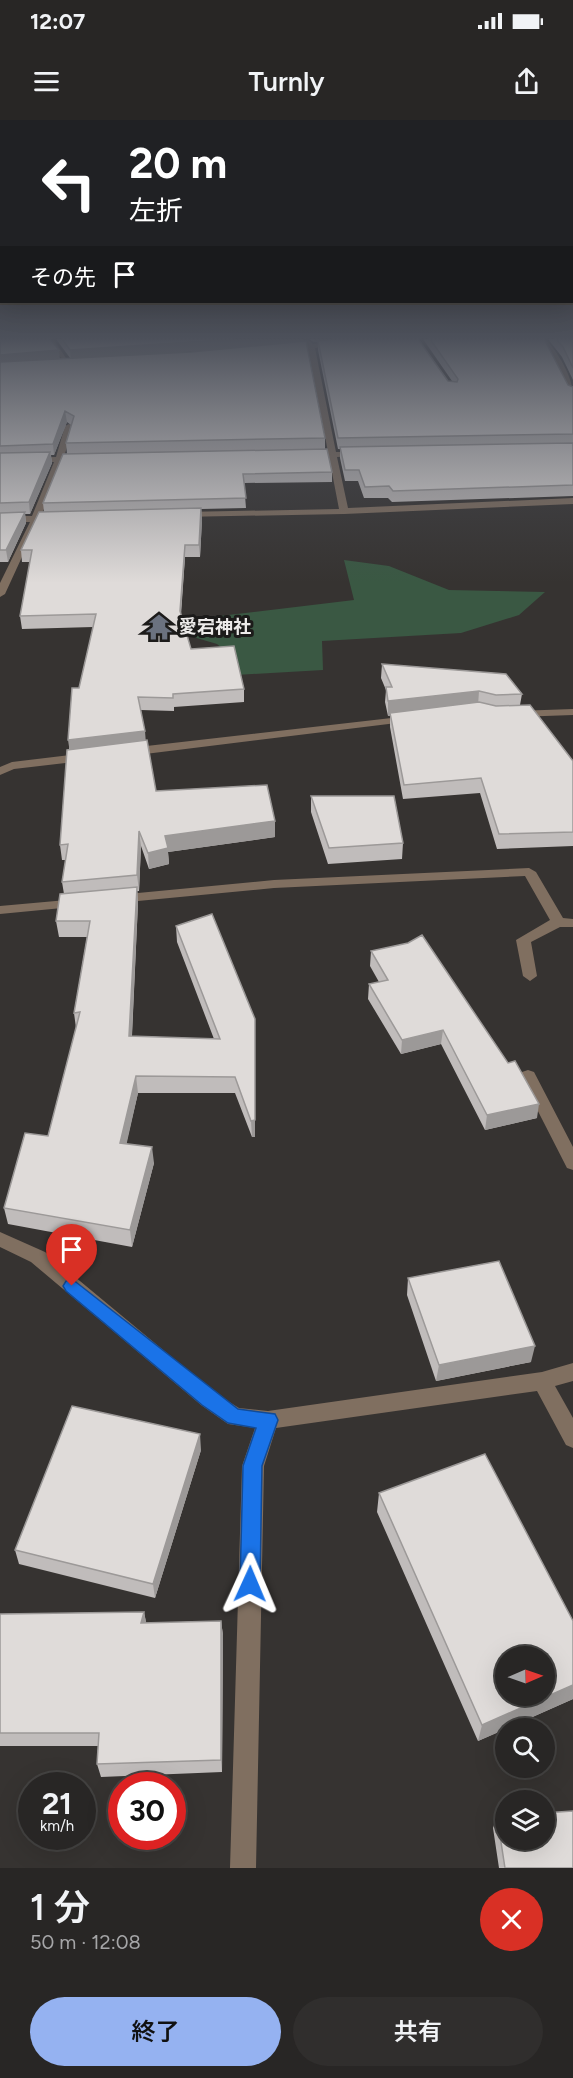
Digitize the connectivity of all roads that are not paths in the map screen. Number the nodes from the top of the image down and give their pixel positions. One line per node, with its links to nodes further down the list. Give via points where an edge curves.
1 (327, 420): 3 (street)
2 (69, 426): 8 (street)
3 (334, 454): 4 (street); 5 (street); 10 (street)
4 (369, 454)
5 (298, 455)
6 (97, 459): 8 (street)
7 (0, 460): 8 (street)
8 (61, 460): 13 (street)
9 (573, 501): 10 (street)
10 (344, 512): 11 (street)
11 (167, 516)
12 (0, 519): 13 (street)
13 (37, 519): 14 (street); 15 (street)
14 (61, 519)
15 (0, 594)
16 (573, 712): 17 (street)
17 (505, 714)
18 (421, 718): 19 (street, via 106,754 12,766)
19 (0, 771)
20 (0, 910): 21 (street, via 274,884 529,872)
21 (558, 922): 22 (street); 23 (street, via 523,940)
22 (573, 922)
23 (530, 976)
24 (528, 1076): 25 (street)
25 (573, 1163)
26 (0, 1239): 29 (street, via 38,1257 208,1399 235,1417)
27 (573, 1372): 28 (street)
28 (543, 1381): 29 (street); 30 (street)
29 (268, 1420): 31 (street, via 253,1466)
30 (573, 1438)
31 (243, 1868)

